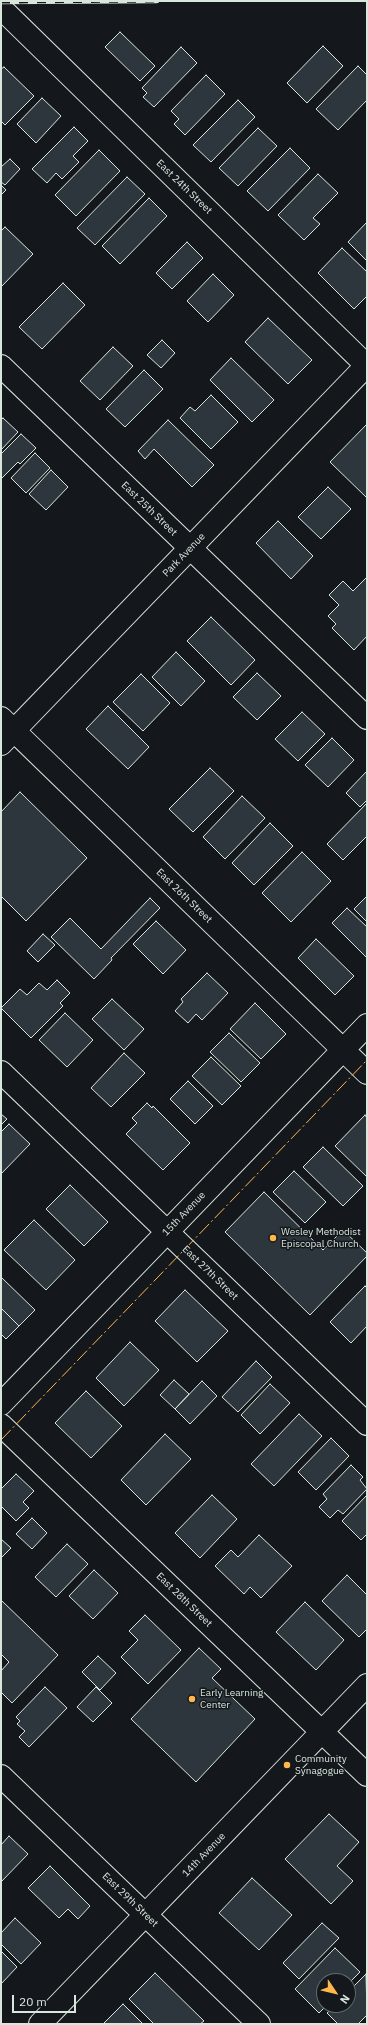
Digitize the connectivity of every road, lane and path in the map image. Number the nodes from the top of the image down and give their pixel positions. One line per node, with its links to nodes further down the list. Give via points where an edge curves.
1 (4, 8): 3 (street, East 24th Street)
2 (1, 366): 4 (street, East 25th Street)
3 (367, 366): 4 (street, Park Avenue)
4 (190, 549): 5 (street, East 25th Street); 6 (street, Park Avenue)
5 (367, 718)
6 (5, 731): 8 (street, East 26th Street)
7 (367, 1025): 8 (street, 15th Avenue)
8 (343, 1050): 10 (street, East 26th Street); 11 (street, 15th Avenue)
9 (1, 1072): 11 (street, East 27th Street)
10 (367, 1073)
11 (167, 1232): 12 (street, 15th Avenue); 14 (street, East 27th Street)
12 (1, 1404)
13 (1, 1424): 16 (street, East 28th Street)
14 (367, 1424)
15 (367, 1685): 16 (street, 14th Avenue)
16 (322, 1732): 17 (street, East 28th Street); 19 (street, 14th Avenue)
17 (367, 1775)
18 (1, 1776): 19 (street, East 29th Street)
19 (146, 1914): 20 (street, 14th Avenue); 21 (street, East 29th Street)
20 (40, 2024)
21 (259, 2024)

